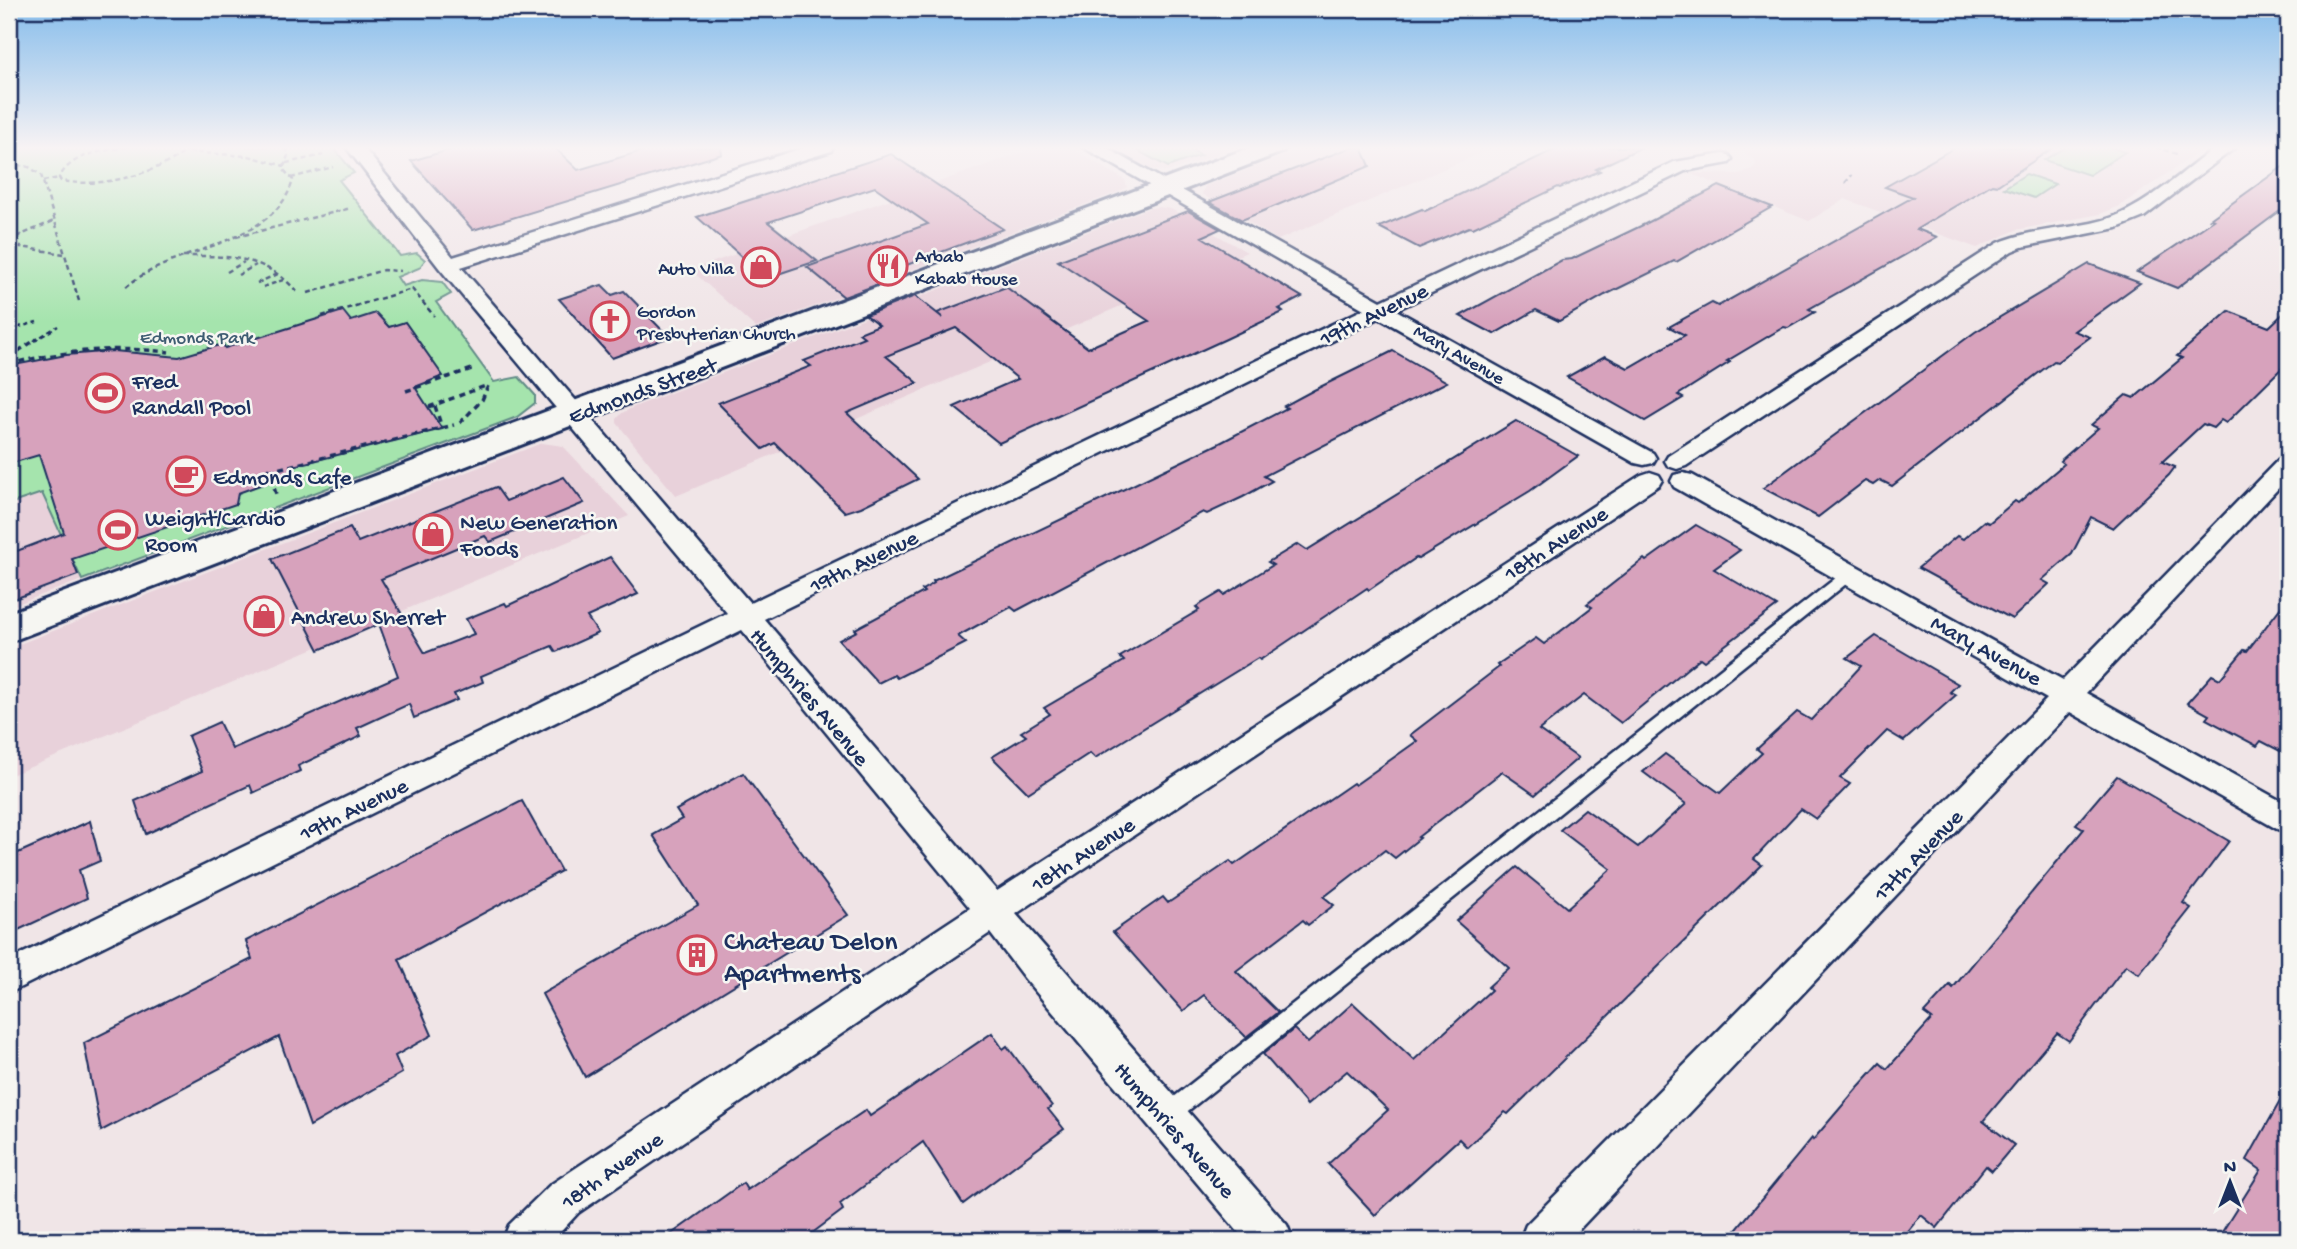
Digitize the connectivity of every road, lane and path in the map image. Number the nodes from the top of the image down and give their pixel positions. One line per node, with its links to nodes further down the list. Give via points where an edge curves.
1 (51, 205): 10 (path)
2 (284, 205): 11 (path, via 268,219)
3 (404, 205): 18 (street, Humphries Avenue)
4 (638, 205): 18 (street)
5 (1123, 205): 43 (street, Edmonds Street)
6 (1195, 205): 30 (street, Mary Avenue)
7 (1598, 205): 30 (street, 19th Avenue)
8 (2148, 205): 49 (street, via 2117,222 2005,247)
9 (351, 208): 11 (path)
10 (56, 220): 12 (path); 14 (path)
11 (227, 239): 15 (path)
12 (9, 240)
13 (9, 245): 14 (path)
14 (64, 254): 29 (path)
15 (179, 256): 16 (path); 25 (path, via 144,272)
16 (244, 261): 17 (path); 20 (path)
17 (257, 264): 21 (path); 22 (path)
18 (447, 265): 43 (street, Humphries Avenue)
19 (401, 271): 28 (path, via 383,270)
20 (227, 272)
21 (279, 274): 23 (path); 24 (path)
22 (238, 275)
23 (286, 279): 26 (path); 27 (path)
24 (257, 283)
25 (126, 287)
26 (263, 287)
27 (298, 293)
28 (307, 293)
29 (79, 301)
30 (1382, 309): 48 (street, Mary Avenue); 52 (street, 19th Avenue)
31 (322, 316): 32 (path, via 412,289)
32 (434, 316)
33 (37, 322): 35 (path)
34 (58, 326): 37 (path)
35 (9, 330)
36 (169, 352): 38 (path, via 86,351)
37 (9, 357)
38 (9, 363)
39 (475, 368): 40 (path)
40 (406, 391)
41 (435, 405): 42 (path); 45 (path, via 488,385 482,400); 46 (path)
42 (429, 407)
43 (575, 414): 52 (street, Humphries Avenue); 53 (street, Edmonds Street)
44 (471, 420): 45 (path)
45 (460, 423): 46 (path)
46 (442, 428): 50 (path, via 268,470)
47 (2288, 464): 54 (street, 17th Avenue)
48 (1647, 469): 49 (street, via 1656,455); 56 (street, 18th Avenue)
49 (1680, 471): 51 (street, Mary Avenue)
50 (279, 502)
51 (1851, 573): 54 (street, Mary Avenue); 58 (lane)
52 (744, 617): 56 (street, Humphries Avenue); 57 (street, 19th Avenue)
53 (9, 628)
54 (2067, 694): 55 (street, Mary Avenue); 61 (street, 17th Avenue, via 2044,723)
55 (2288, 820)
56 (994, 912): 58 (street, Humphries Avenue); 59 (street, 18th Avenue, via 564,1199)
57 (9, 977)
58 (1166, 1116): 60 (street, Humphries Avenue)
59 (524, 1240)
60 (1272, 1240)
61 (1542, 1240)

